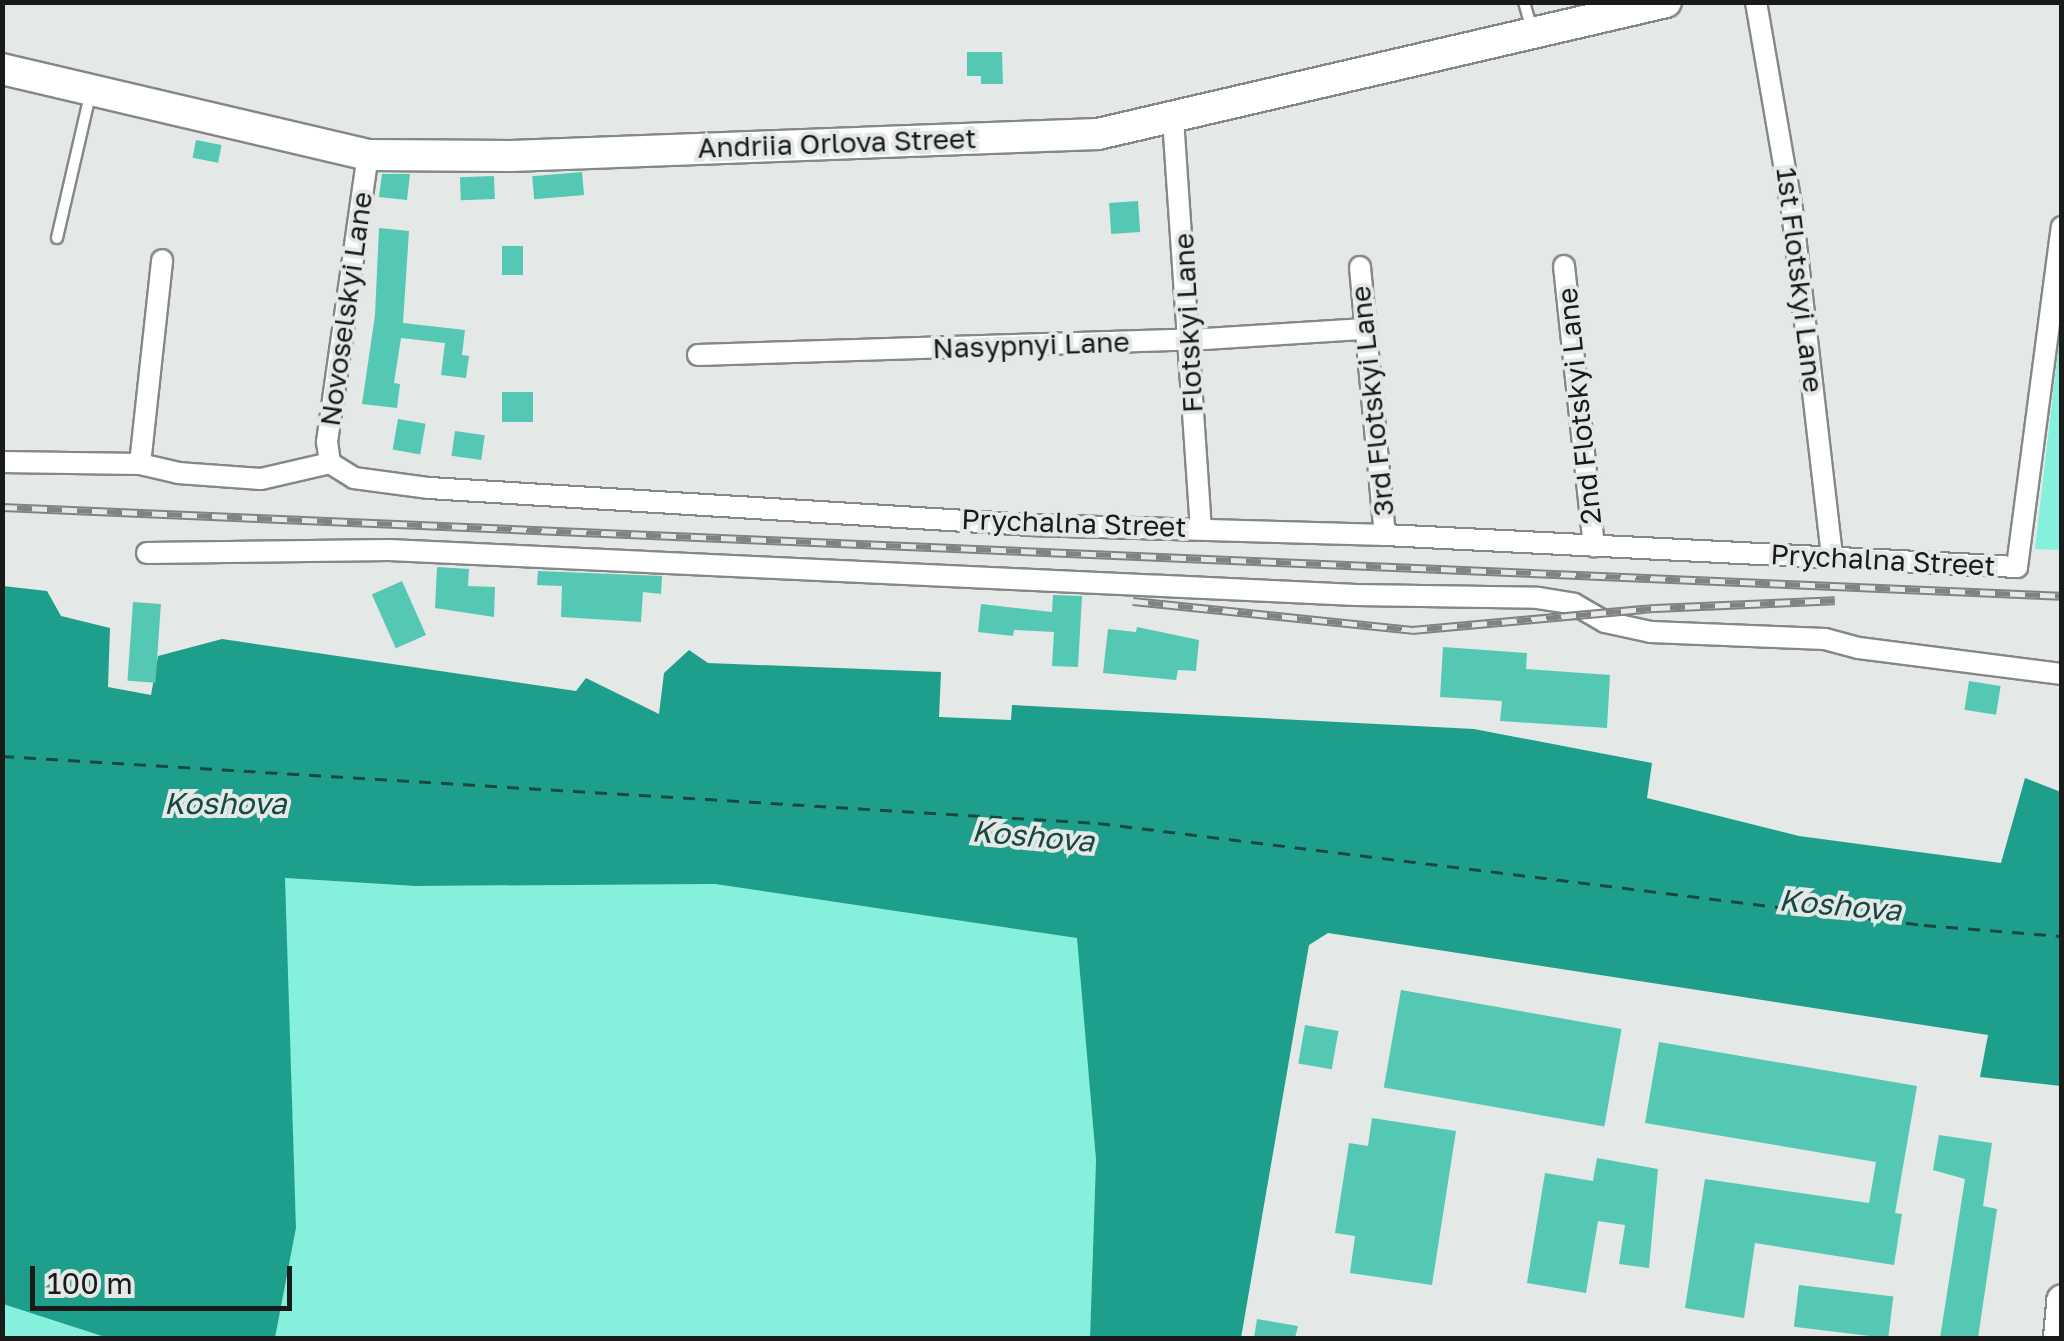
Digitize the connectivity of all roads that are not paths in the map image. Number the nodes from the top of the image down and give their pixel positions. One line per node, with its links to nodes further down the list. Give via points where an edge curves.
1 (1524, 2): 4 (lane)
2 (1666, 2): 4 (street, Andriia Orlova Street)
3 (1756, 2): 24 (street, 1st Flotskyi Lane, via 1792,210)
4 (1533, 34): 7 (street, Andriia Orlova Street)
5 (2, 69): 6 (street, Andriia Orlova Street)
6 (91, 89): 8 (street, Andriia Orlova Street); 10 (lane)
7 (1173, 119): 8 (street, Andriia Orlova Street, via 1098,134 511,156); 15 (street, Flotskyi Lane)
8 (368, 155): 18 (street, Novoselskyi Lane, via 327,442)
9 (2062, 227): 24 (street, Prychalna Street, via 2017,567)
10 (57, 238)
11 (162, 260): 19 (street)
12 (1564, 266): 22 (street, 2nd Flotskyi Lane)
13 (1360, 267): 14 (street, 3rd Flotskyi Lane)
14 (1364, 329): 15 (street, Nasypnyi Lane); 21 (street, 3rd Flotskyi Lane)
15 (1188, 340): 16 (street, Nasypnyi Lane); 20 (street, Flotskyi Lane)
16 (698, 355)
17 (2, 462): 19 (street)
18 (330, 463): 19 (street, via 261,479); 20 (street, Prychalna Street, via 354,478 429,488 1030,525)
19 (140, 464)
20 (1201, 528): 21 (street, Prychalna Street)
21 (1386, 535): 22 (street, Prychalna Street)
22 (1594, 546): 24 (street, Prychalna Street)
23 (146, 553): 25 (street, via 389,550 1538,598 1651,632 1826,639)
24 (1832, 558)
25 (2062, 674)
26 (2062, 1300): 27 (street)
27 (2059, 1338)

